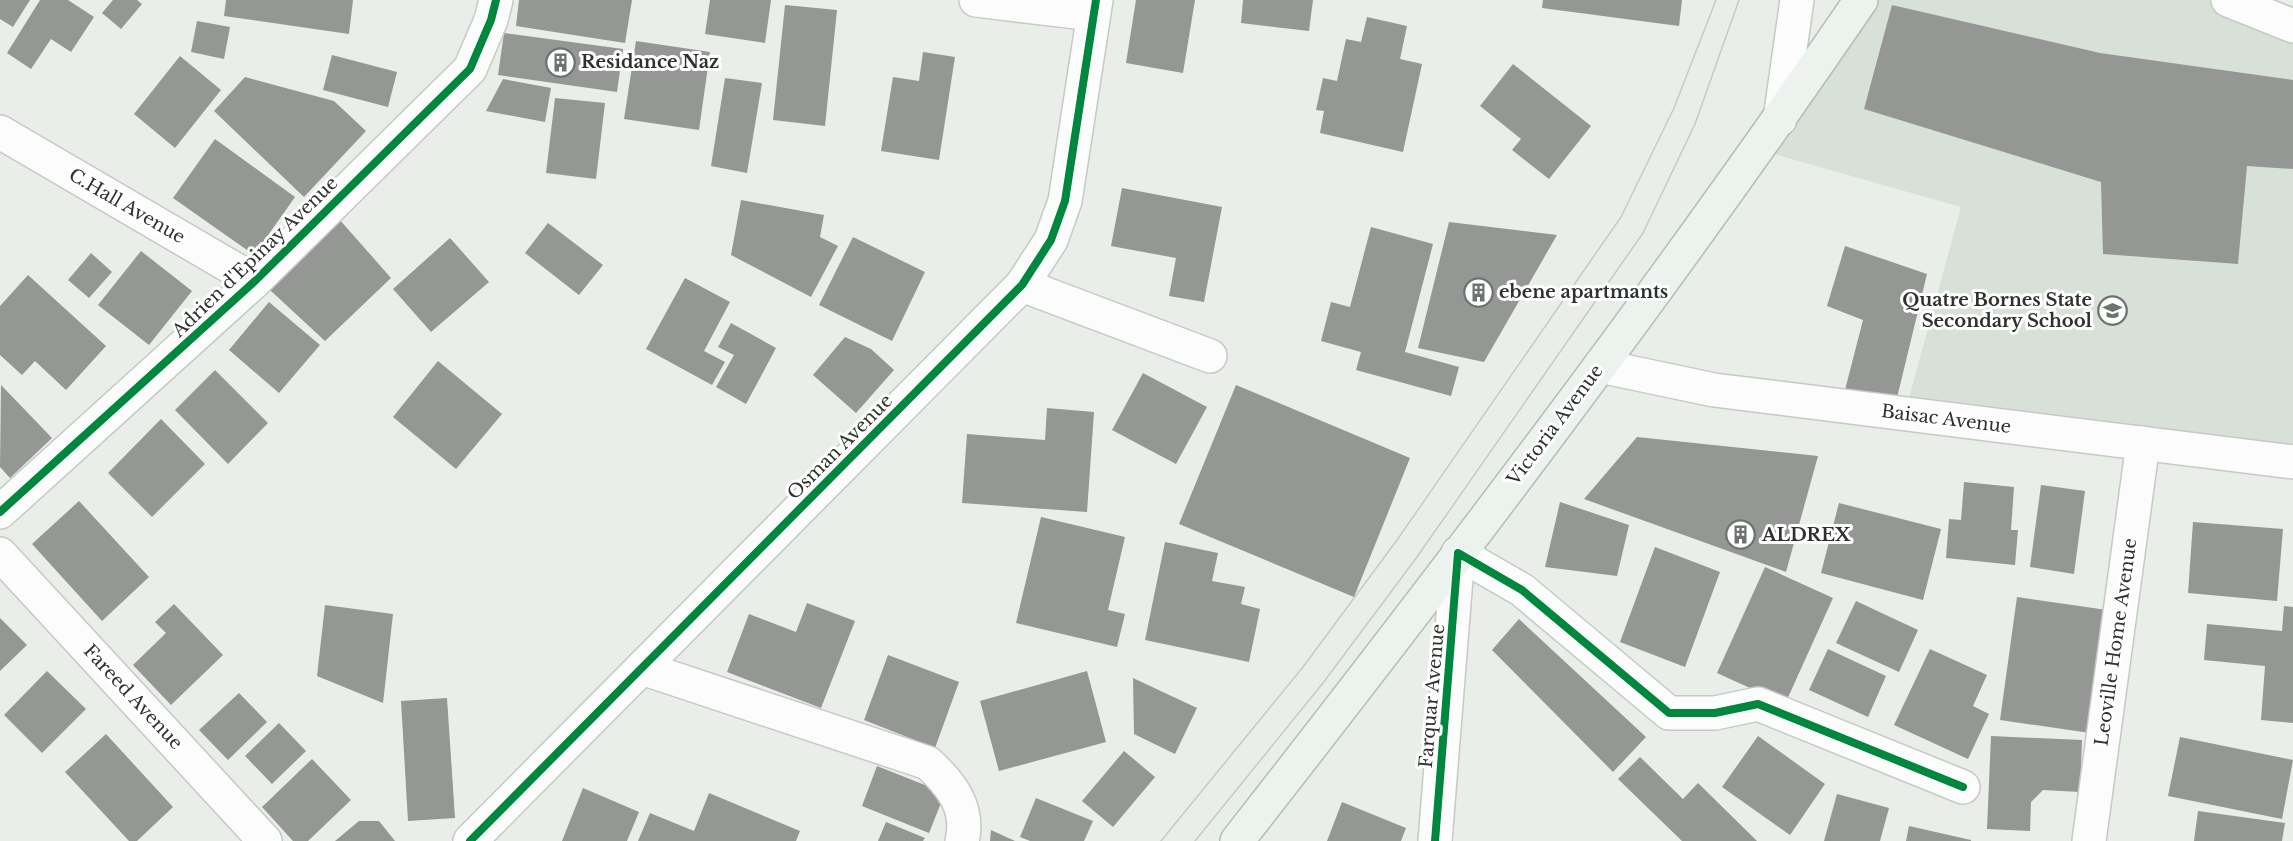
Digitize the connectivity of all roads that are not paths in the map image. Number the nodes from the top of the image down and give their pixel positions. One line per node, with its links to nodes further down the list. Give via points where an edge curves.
1 (496, 0): 10 (street, Adrien d'Epinay Avenue, via 470,69)
2 (976, 0): 6 (street)
3 (1797, 0): 8 (street)
4 (1861, 0): 8 (main road, Victoria Avenue)
5 (2228, 0): 7 (street)
6 (1095, 7): 11 (street, Osman Avenue, via 1065,201 1051,240)
7 (2293, 26)
8 (1780, 119): 13 (main road, Victoria Avenue)
9 (0, 132): 10 (street, C.Hall Avenue)
10 (255, 281): 16 (street, Adrien d'Epinay Avenue)
11 (1022, 285): 12 (street); 19 (street, Osman Avenue)
12 (1210, 356)
13 (1600, 366): 14 (street, Baisac Avenue, via 1714,390); 17 (main road, Victoria Avenue)
14 (2144, 443): 15 (street, Baisac Avenue); 26 (street, Leoville Home Avenue)
15 (2293, 462)
16 (0, 512)
17 (1458, 553): 20 (street, via 1522,590 1670,713 1715,713 1758,704); 24 (main road, Victoria Avenue); 25 (street, Farquar Avenue)
18 (0, 554): 21 (street, Fareed Avenue)
19 (642, 668): 22 (street, Osman Avenue); 23 (street, via 928,764 948,781 962,807)
20 (1963, 787)
21 (266, 841)
22 (470, 841)
23 (962, 841)
24 (1237, 841)
25 (1435, 841)
26 (2089, 841)

